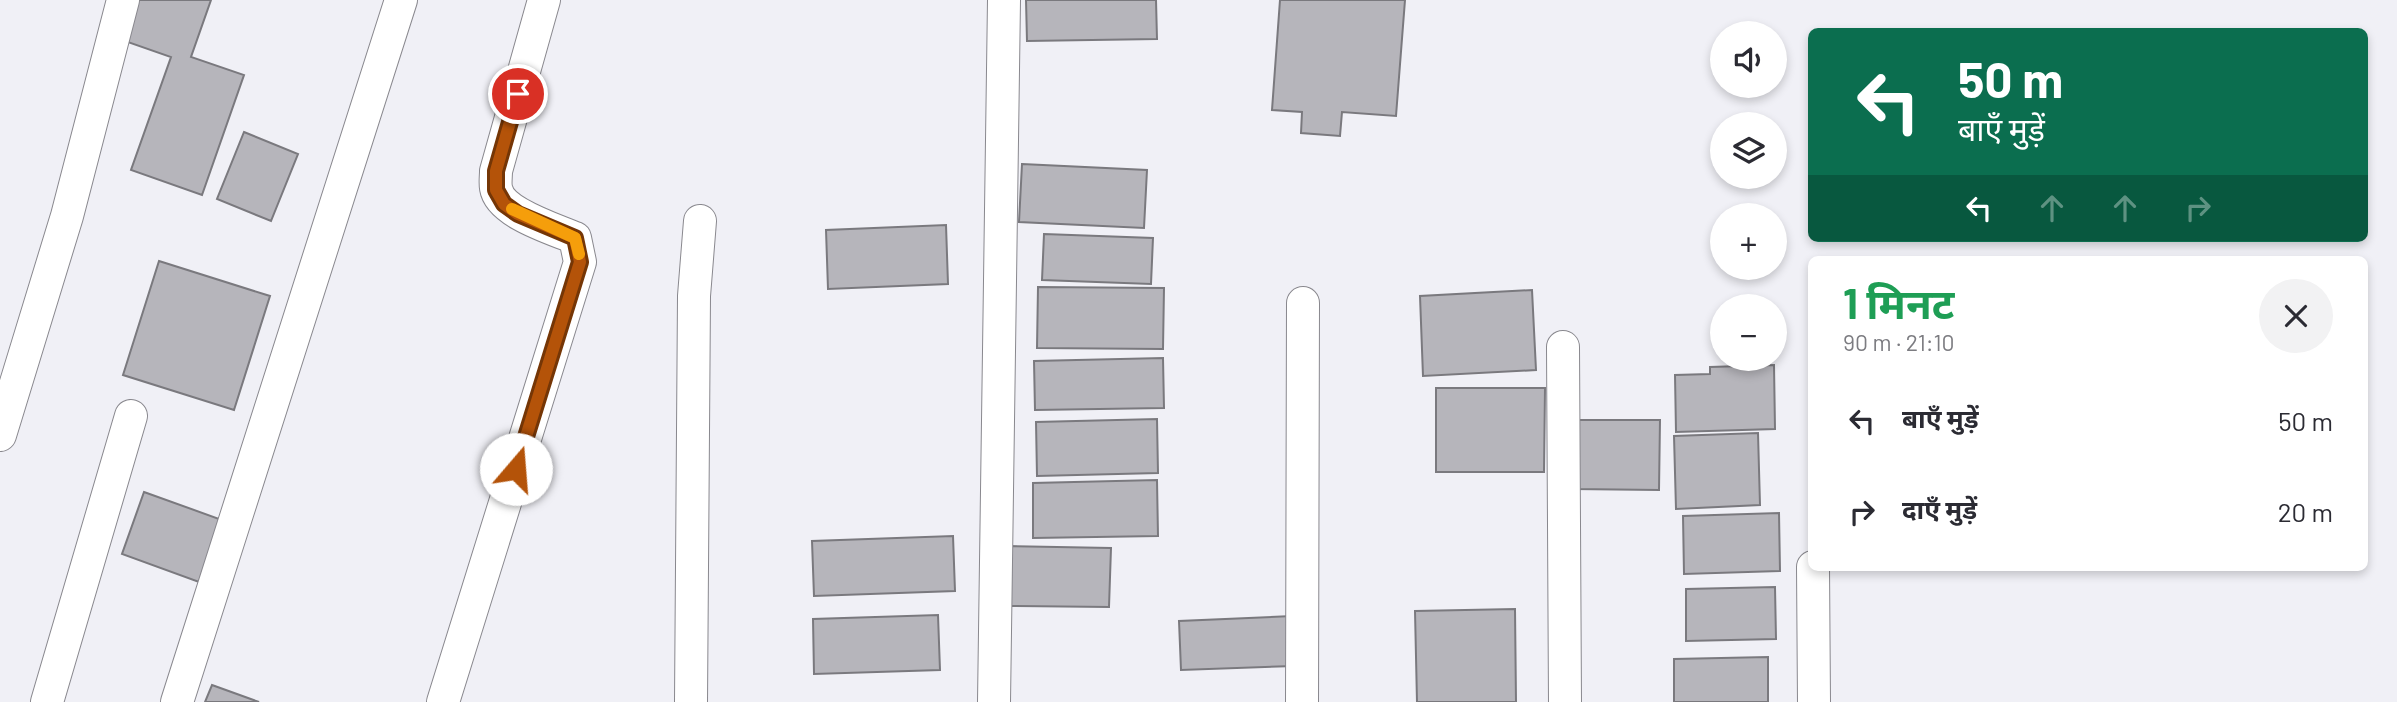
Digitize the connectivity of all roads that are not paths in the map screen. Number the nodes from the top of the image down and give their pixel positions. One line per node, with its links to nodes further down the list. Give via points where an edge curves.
1 (123, 0): 9 (street, via 67,216)
2 (401, 0): 12 (street)
3 (544, 0): 13 (street, via 496,171 496,190 504,204 518,214 575,238 580,262)
4 (1003, 0): 15 (street)
5 (700, 221): 14 (street, via 694,296)
6 (1303, 303): 16 (street)
7 (1563, 346): 17 (street)
8 (131, 416): 11 (street)
9 (0, 435)
10 (1813, 571): 18 (street)
11 (47, 702)
12 (177, 702)
13 (443, 702)
14 (691, 702)
15 (994, 702)
16 (1302, 702)
17 (1565, 702)
18 (1814, 702)

